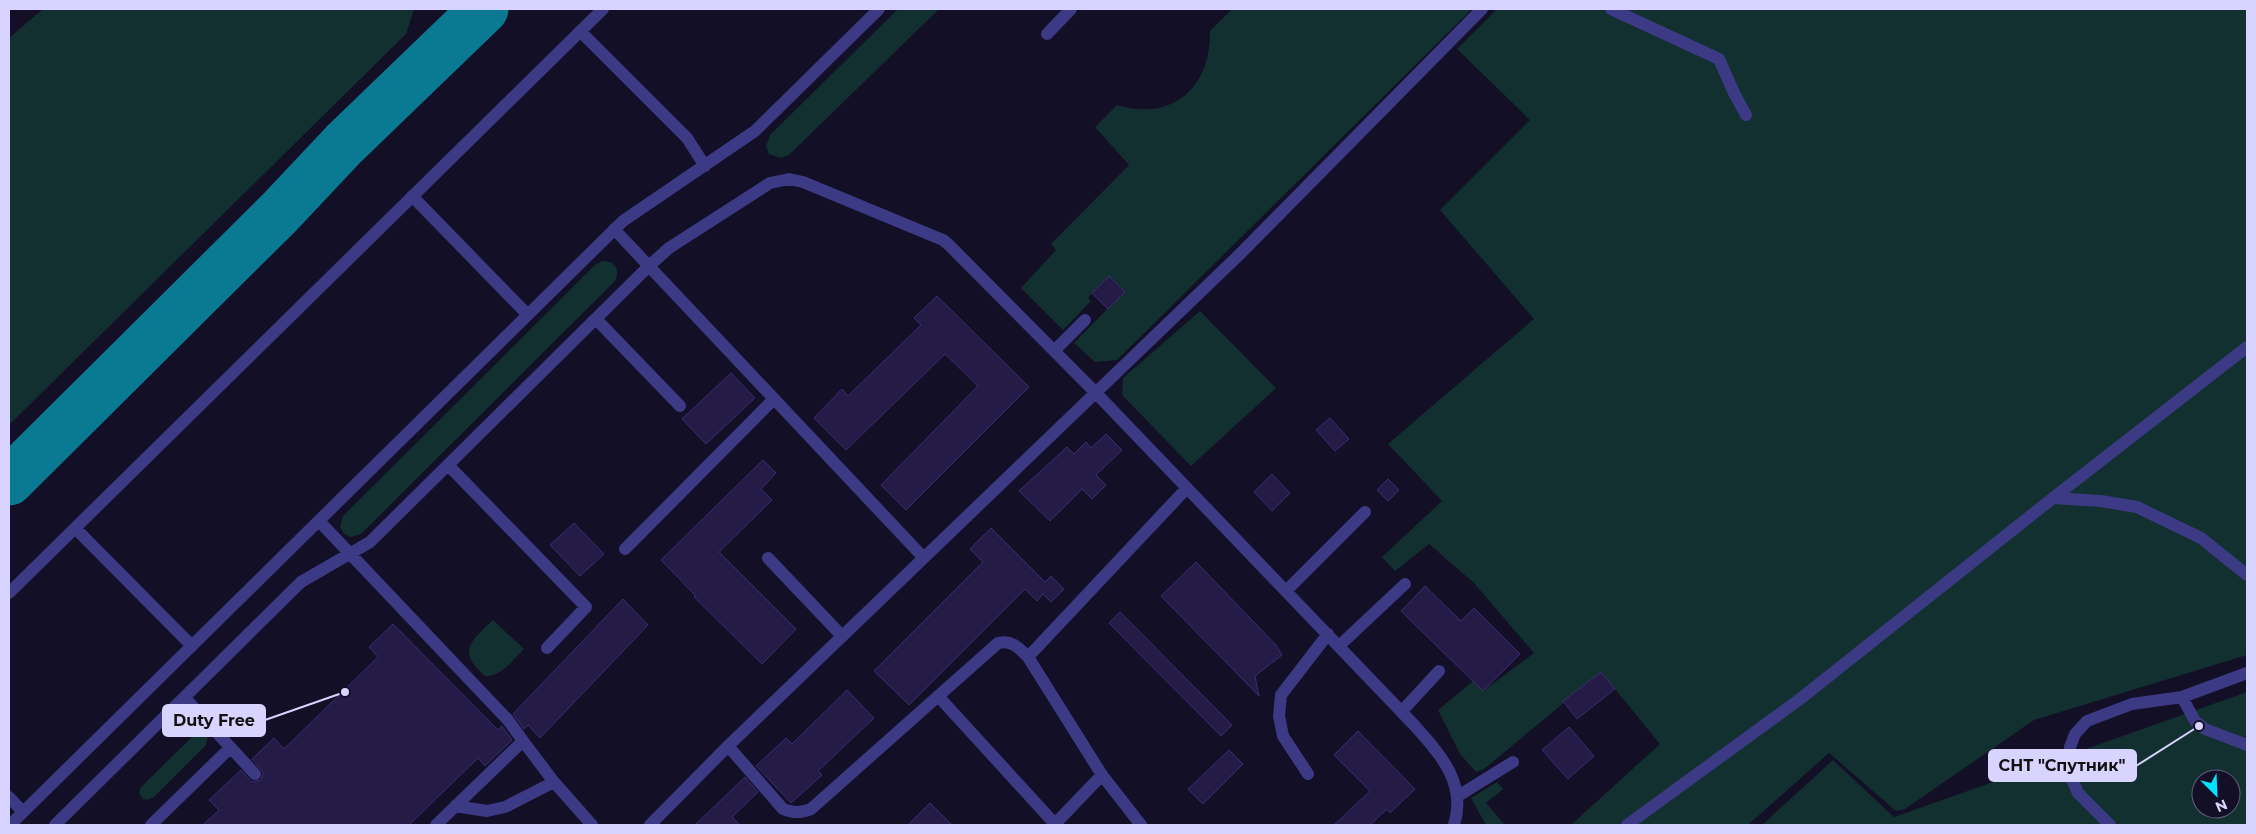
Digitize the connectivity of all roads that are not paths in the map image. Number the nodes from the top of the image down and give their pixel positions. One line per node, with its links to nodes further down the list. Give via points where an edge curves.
1 (603, 9): 6 (lane)
2 (879, 9): 9 (lane, via 756,131)
3 (1072, 9): 7 (lane)
4 (1482, 9): 18 (lane, via 1239,255)
5 (1611, 9): 8 (lane, via 1719,59)
6 (580, 31): 9 (lane, via 686,138); 10 (lane)
7 (1046, 34)
8 (1746, 115)
9 (705, 166): 11 (lane, via 633,212)
10 (412, 196): 13 (lane); 26 (lane)
11 (614, 230): 12 (lane); 13 (lane)
12 (648, 266): 14 (lane); 17 (lane, via 669,248 770,182 796,179 943,240); 19 (lane)
13 (528, 315): 25 (lane)
14 (596, 319): 20 (lane); 21 (lane)
15 (1085, 320): 17 (lane)
16 (2247, 347): 23 (lane)
17 (1054, 351): 18 (lane)
18 (1095, 392): 22 (lane); 30 (lane)
19 (773, 400): 27 (lane); 30 (lane)
20 (680, 406)
21 (449, 466): 28 (lane, via 370,542); 39 (lane, via 586,607)
22 (1187, 488): 33 (lane); 40 (lane)
23 (2053, 498): 31 (lane, via 2138,507 2201,538); 69 (lane, via 1800,699)
24 (1365, 512): 33 (lane)
25 (319, 521): 28 (lane); 37 (lane)
26 (75, 528): 34 (lane); 37 (lane)
27 (625, 549)
28 (351, 553): 45 (lane, via 301,582); 47 (lane)
29 (768, 558): 36 (lane)
30 (923, 558): 36 (lane)
31 (2247, 575)
32 (1405, 584): 38 (lane)
33 (1286, 591): 35 (lane)
34 (9, 593)
35 (1328, 634): 38 (lane); 53 (lane, via 1280,695 1279,716 1283,736)
36 (842, 636): 49 (lane)
37 (192, 646): 59 (lane)
38 (1340, 646): 46 (lane)
39 (547, 648)
40 (1028, 657): 43 (lane, via 1016,644 998,642); 54 (lane)
41 (1440, 671): 46 (lane)
42 (2247, 673): 44 (lane)
43 (938, 696): 49 (lane, via 811,809 803,812 784,809); 61 (lane)
44 (2182, 697): 48 (lane, via 2195,722); 70 (lane, via 2132,704 2087,721 2075,734 2070,747 2070,775 2078,792)
45 (185, 698): 50 (lane); 64 (lane)
46 (1402, 711): 56 (lane, via 1453,775)
47 (523, 740): 55 (lane); 58 (lane)
48 (2247, 745)
49 (728, 746): 67 (lane)
50 (230, 748): 52 (lane); 65 (lane)
51 (1513, 762): 56 (lane)
52 (255, 774)
53 (1308, 774)
54 (1102, 775): 61 (lane); 68 (lane)
55 (554, 782): 58 (lane, via 505,806 487,811); 60 (lane)
56 (1458, 796): 62 (lane)
57 (9, 797): 59 (lane)
58 (455, 806): 66 (lane)
59 (24, 812): 63 (lane)
60 (592, 824)
61 (1054, 824)
62 (1454, 824)
63 (10, 825)
64 (55, 825)
65 (151, 825)
66 (436, 825)
67 (650, 825)
68 (1141, 825)
69 (1627, 825)
70 (2110, 825)

